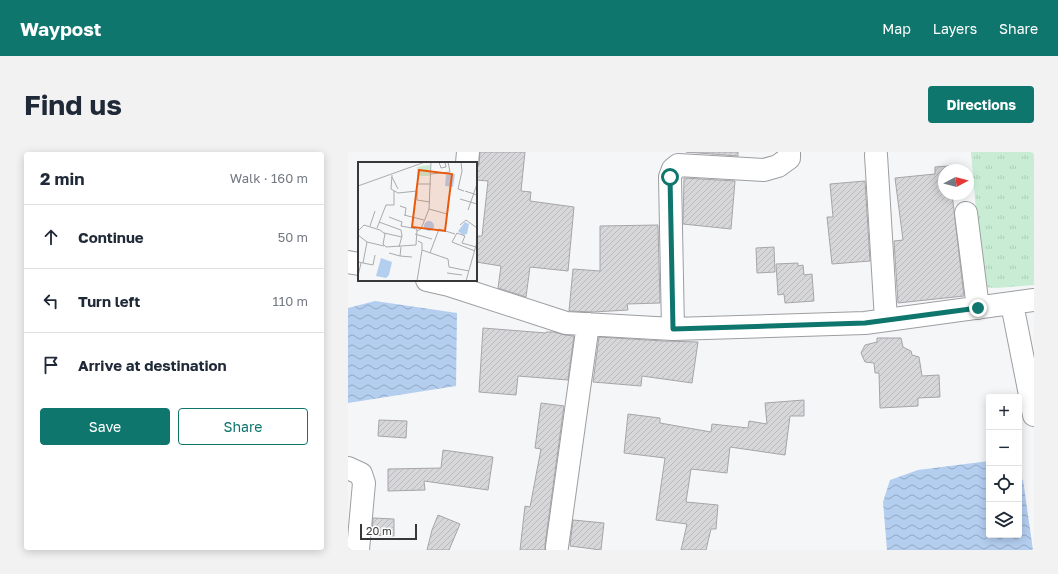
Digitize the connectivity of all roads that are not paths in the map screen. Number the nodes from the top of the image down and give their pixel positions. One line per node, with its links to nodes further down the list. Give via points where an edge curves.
1 (468, 152): 4 (street)
2 (789, 152): 15 (street, via 789,158 778,166 764,170 678,165 673,169 670,177)
3 (876, 155): 13 (street)
4 (467, 162)
5 (966, 213): 12 (street)
6 (348, 262): 7 (street)
7 (358, 264)
8 (438, 281): 9 (street)
9 (450, 282): 14 (street, via 566,323)
10 (1034, 300): 11 (street)
11 (1012, 304): 12 (street); 16 (street)
12 (978, 308): 13 (street)
13 (886, 320): 15 (street, via 865,323)
14 (588, 324): 15 (street); 18 (street)
15 (673, 329)
16 (1034, 415)
17 (348, 468): 19 (street, via 360,474 364,483)
18 (556, 547)
19 (358, 550)

